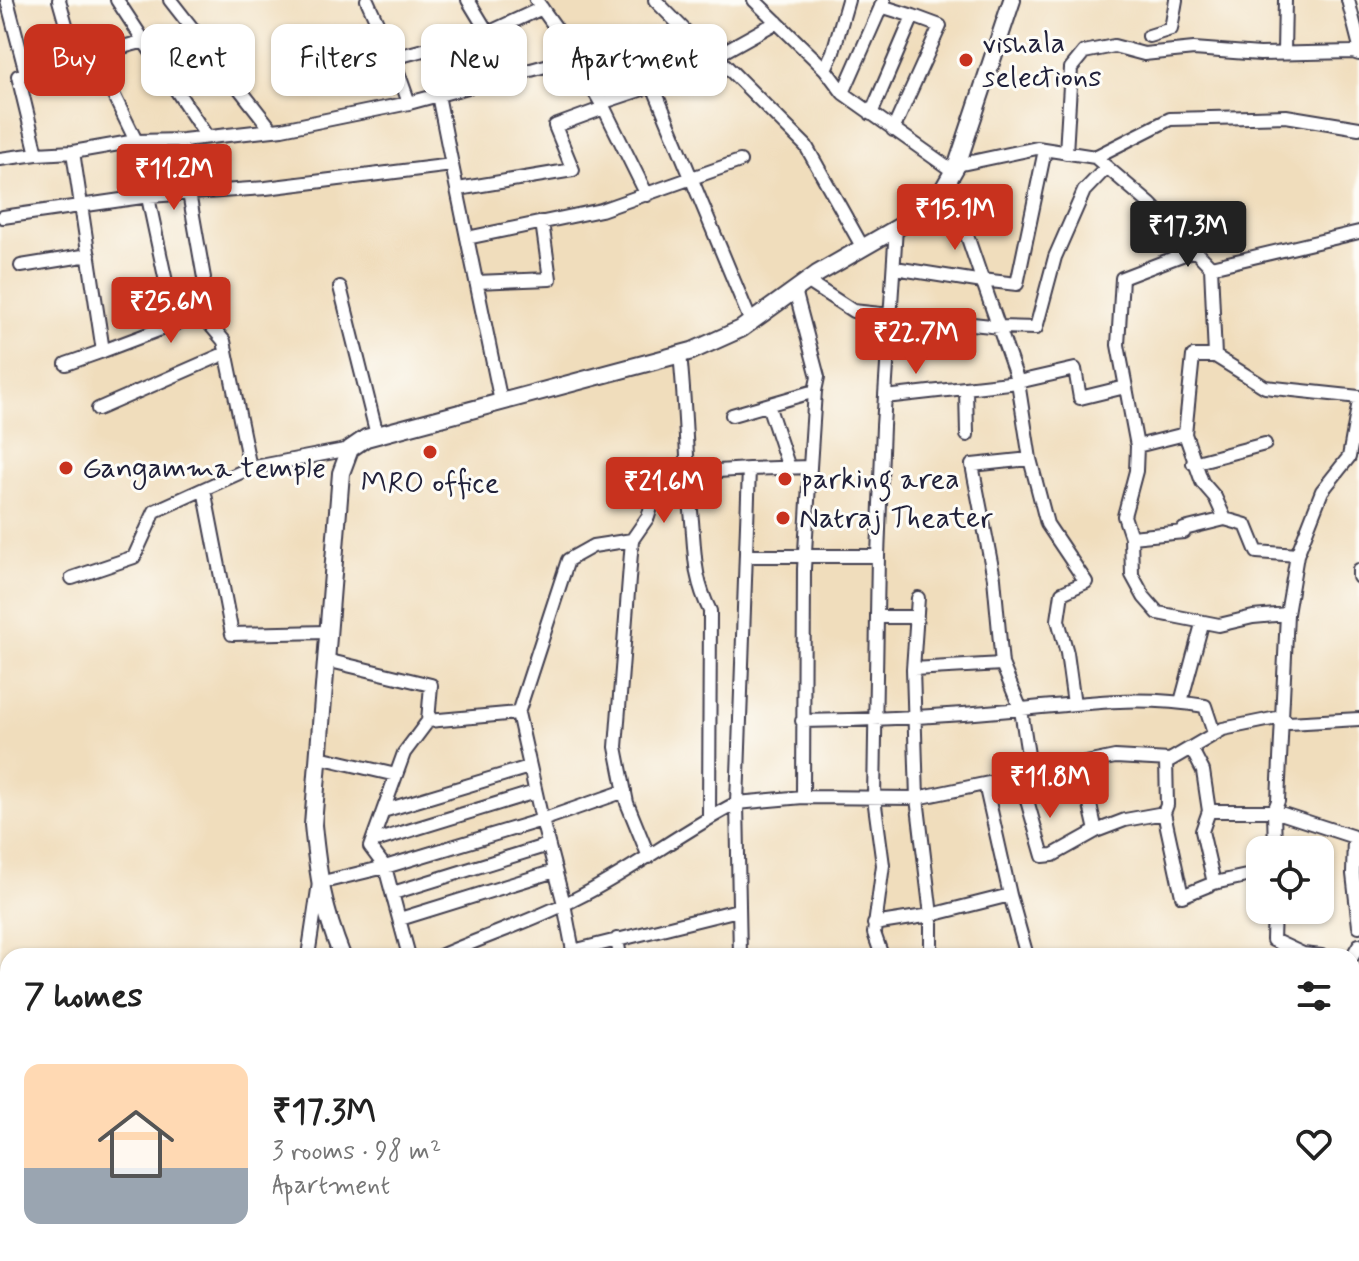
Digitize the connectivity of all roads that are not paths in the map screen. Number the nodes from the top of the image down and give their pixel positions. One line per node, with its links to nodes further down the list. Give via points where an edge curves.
1 (7, 0): 30 (street)
2 (59, 0): 18 (street)
3 (117, 0): 24 (street)
4 (170, 0): 47 (street)
5 (367, 0): 19 (street)
6 (468, 0): 20 (street)
7 (655, 0): 23 (street)
8 (754, 0): 17 (street)
9 (848, 0): 31 (street)
10 (1012, 0): 61 (main road)
11 (1176, 0): 25 (street, via 1171,29)
12 (1285, 0): 28 (street)
13 (1348, 0): 26 (street)
14 (882, 3): 16 (street); 35 (street)
15 (539, 4): 21 (street); 22 (street)
16 (913, 16): 45 (street); 48 (street, via 940,26)
17 (777, 22): 27 (street); 31 (street)
18 (66, 24)
19 (378, 24)
20 (483, 24)
21 (504, 24)
22 (552, 24)
23 (680, 24)
24 (141, 35)
25 (1149, 36)
26 (1359, 43)
27 (727, 49)
28 (1284, 52): 29 (street); 54 (street, via 1194,49 1144,54 1114,46 1084,52 1071,68)
29 (1359, 54)
30 (24, 65)
31 (825, 69): 35 (street)
32 (727, 70): 73 (street, via 806,146)
33 (24, 74): 55 (street, via 18,76)
34 (405, 92): 43 (street)
35 (843, 93): 45 (street)
36 (114, 96): 51 (street)
37 (181, 96): 49 (street)
38 (434, 96): 43 (street)
39 (438, 96): 59 (street)
40 (597, 96): 44 (street)
41 (626, 96): 44 (street)
42 (657, 96): 62 (street)
43 (409, 103): 47 (street)
44 (602, 105): 63 (street, via 555,126 573,170); 65 (street)
45 (871, 114): 48 (street)
46 (1359, 128): 56 (street, via 1286,116 1170,119)
47 (271, 129): 49 (street)
48 (893, 130): 61 (street)
49 (207, 137): 50 (street)
50 (183, 140): 51 (street); 64 (street)
51 (136, 141): 53 (street); 66 (street)
52 (1045, 150): 54 (street); 61 (street); 80 (street, via 1017,284)
53 (73, 152): 55 (street); 67 (street)
54 (1066, 153): 56 (street)
55 (37, 154): 57 (street)
56 (1095, 157): 60 (street)
57 (0, 159)
58 (740, 161): 62 (street)
59 (452, 165): 63 (street); 64 (street)
60 (1107, 167): 74 (street); 87 (street, via 1084,191 1061,244 1036,328)
61 (953, 172): 70 (main road, via 942,191); 80 (street)
62 (693, 179): 65 (street); 85 (street)
63 (458, 189): 72 (street)
64 (189, 193): 66 (street); 79 (street)
65 (647, 195): 69 (street)
66 (149, 196): 67 (street); 86 (street)
67 (81, 206): 68 (street); 75 (street)
68 (3, 217)
69 (542, 222): 72 (street); 81 (street, via 550,279)
70 (896, 228): 73 (main road); 78 (street)
71 (1359, 232): 77 (street)
72 (467, 238): 81 (street)
73 (863, 248): 82 (main road)
74 (1195, 250): 77 (street); 94 (street, via 1122,278 1118,345)
75 (89, 255): 76 (street); 88 (street)
76 (21, 266)
77 (1211, 267): 91 (street)
78 (895, 268): 80 (street); 84 (street)
79 (204, 278)
80 (983, 281): 87 (street)
81 (476, 282): 99 (street)
82 (801, 286): 84 (street, via 853,311); 85 (main road); 96 (street, via 818,377)
83 (340, 287): 105 (street)
84 (891, 313): 87 (street); 97 (street)
85 (751, 322): 90 (main road)
86 (175, 324): 88 (street); 89 (street, via 201,314 224,341)
87 (1000, 327): 93 (street)
88 (103, 351): 92 (street)
89 (226, 353): 101 (street); 114 (street)
90 (680, 354): 99 (main road); 117 (street)
91 (1215, 356): 98 (street, via 1265,387); 104 (street, via 1193,356)
92 (66, 364)
93 (1018, 382): 94 (street, via 1075,369 1080,398); 95 (street); 110 (street)
94 (1125, 387): 108 (street)
95 (966, 389): 97 (street); 106 (street)
96 (815, 391): 100 (street); 113 (street)
97 (885, 397): 125 (street)
98 (1359, 399): 103 (street)
99 (501, 402): 105 (main road)
100 (768, 405): 102 (street); 115 (street)
101 (98, 409)
102 (732, 415)
103 (1356, 428): 111 (street)
104 (1185, 434): 108 (street); 112 (street)
105 (377, 435): 109 (main road)
106 (967, 435)
107 (1265, 444): 112 (street)
108 (1137, 446): 120 (street, via 1124,516)
109 (350, 449): 114 (street); 134 (main road, via 341,473)
110 (1030, 459): 136 (street, via 972,465 994,578); 139 (street, via 1047,524 1086,582 1062,593 1058,620)
111 (1354, 461): 122 (street, via 1322,491)
112 (1193, 463): 119 (street)
113 (810, 467): 115 (street); 124 (street)
114 (250, 468): 118 (street)
115 (789, 468): 116 (street)
116 (749, 469): 117 (street); 123 (street)
117 (687, 473): 121 (street, via 656,491 648,517); 167 (street, via 698,587 710,611)
118 (204, 489): 128 (street, via 155,511 134,557); 134 (street, via 232,634)
119 (1225, 519): 120 (street, via 1184,532); 122 (street, via 1246,525 1257,552)
120 (1131, 537): 133 (street, via 1132,575 1144,597 1158,613)
121 (632, 540): 141 (street, via 593,546 568,560); 157 (street, via 616,747)
122 (1297, 555): 130 (street)
123 (746, 556): 124 (street); 162 (street)
124 (805, 556): 125 (street); 147 (street)
125 (878, 556): 131 (street)
126 (1359, 570): 127 (street)
127 (1359, 577)
128 (72, 578)
129 (918, 598): 132 (street)
130 (1287, 614): 133 (street); 142 (street)
131 (877, 617): 132 (street); 145 (street)
132 (917, 617): 137 (street)
133 (1202, 624): 138 (street)
134 (328, 632): 135 (main road)
135 (326, 660): 146 (street, via 431,685); 150 (main road)
136 (1002, 664): 137 (street); 140 (street)
137 (913, 669): 143 (street)
138 (1181, 702): 139 (street, via 1115,699); 148 (street, via 1205,706)
139 (1074, 704): 140 (street)
140 (1021, 710): 143 (street); 155 (street)
141 (518, 713): 146 (street); 153 (street)
142 (1282, 717): 144 (street, via 1288,723); 148 (street); 165 (street)
143 (912, 718): 145 (street); 161 (street)
144 (1359, 719)
145 (875, 720): 147 (street); 160 (street)
146 (428, 721): 154 (street, via 404,753)
147 (802, 721): 159 (street)
148 (1214, 733): 149 (street)
149 (1191, 748): 151 (street); 164 (street, via 1203,771)
150 (319, 757): 154 (street); 177 (main road, via 313,825)
151 (1166, 760): 152 (street, via 1115,757); 166 (street)
152 (1078, 765): 155 (street); 169 (street)
153 (529, 767): 158 (street); 163 (street)
154 (396, 775): 163 (street)
155 (1025, 775): 156 (street); 169 (street, via 1043,856)
156 (985, 784): 161 (street); 180 (street)
157 (625, 791): 168 (street); 173 (street)
158 (535, 792): 168 (street); 171 (street)
159 (803, 797): 160 (street); 162 (street)
160 (874, 798): 161 (street); 185 (street, via 883,865)
161 (917, 798): 183 (street)
162 (737, 803): 167 (street); 182 (street)
163 (383, 811): 171 (street)
164 (1209, 811): 165 (street); 178 (street, via 1202,831)
165 (1274, 811): 170 (street); 187 (street, via 1354,837)
166 (1164, 813): 169 (street); 178 (street, via 1182,896)
167 (709, 817): 173 (street)
168 (542, 820): 172 (street); 174 (street)
169 (1096, 831)
170 (1275, 836)
171 (372, 842): 174 (street, via 370,847)
172 (548, 845): 175 (street); 179 (street)
173 (649, 857): 181 (street)
174 (385, 867): 177 (street); 179 (street)
175 (555, 871): 181 (street); 184 (street)
176 (1246, 876): 178 (street)
177 (319, 883): 189 (street); 190 (main road)
178 (1214, 883)
179 (393, 893): 184 (street)
180 (1010, 895): 183 (street); 199 (street)
181 (564, 904): 192 (street); 193 (street)
182 (738, 910): 188 (street); 196 (street)
183 (931, 915): 185 (street); 198 (street)
184 (400, 919): 191 (street)
185 (874, 924): 197 (street)
186 (1274, 924): 200 (street, via 1273,940)
187 (1359, 926)
188 (617, 939): 194 (street); 195 (street)
189 (309, 948)
190 (339, 948)
191 (407, 948)
192 (475, 948)
193 (572, 948)
194 (589, 948)
195 (619, 948)
196 (740, 948)
197 (879, 948)
198 (931, 948)
199 (1025, 948)
200 (1289, 948)

